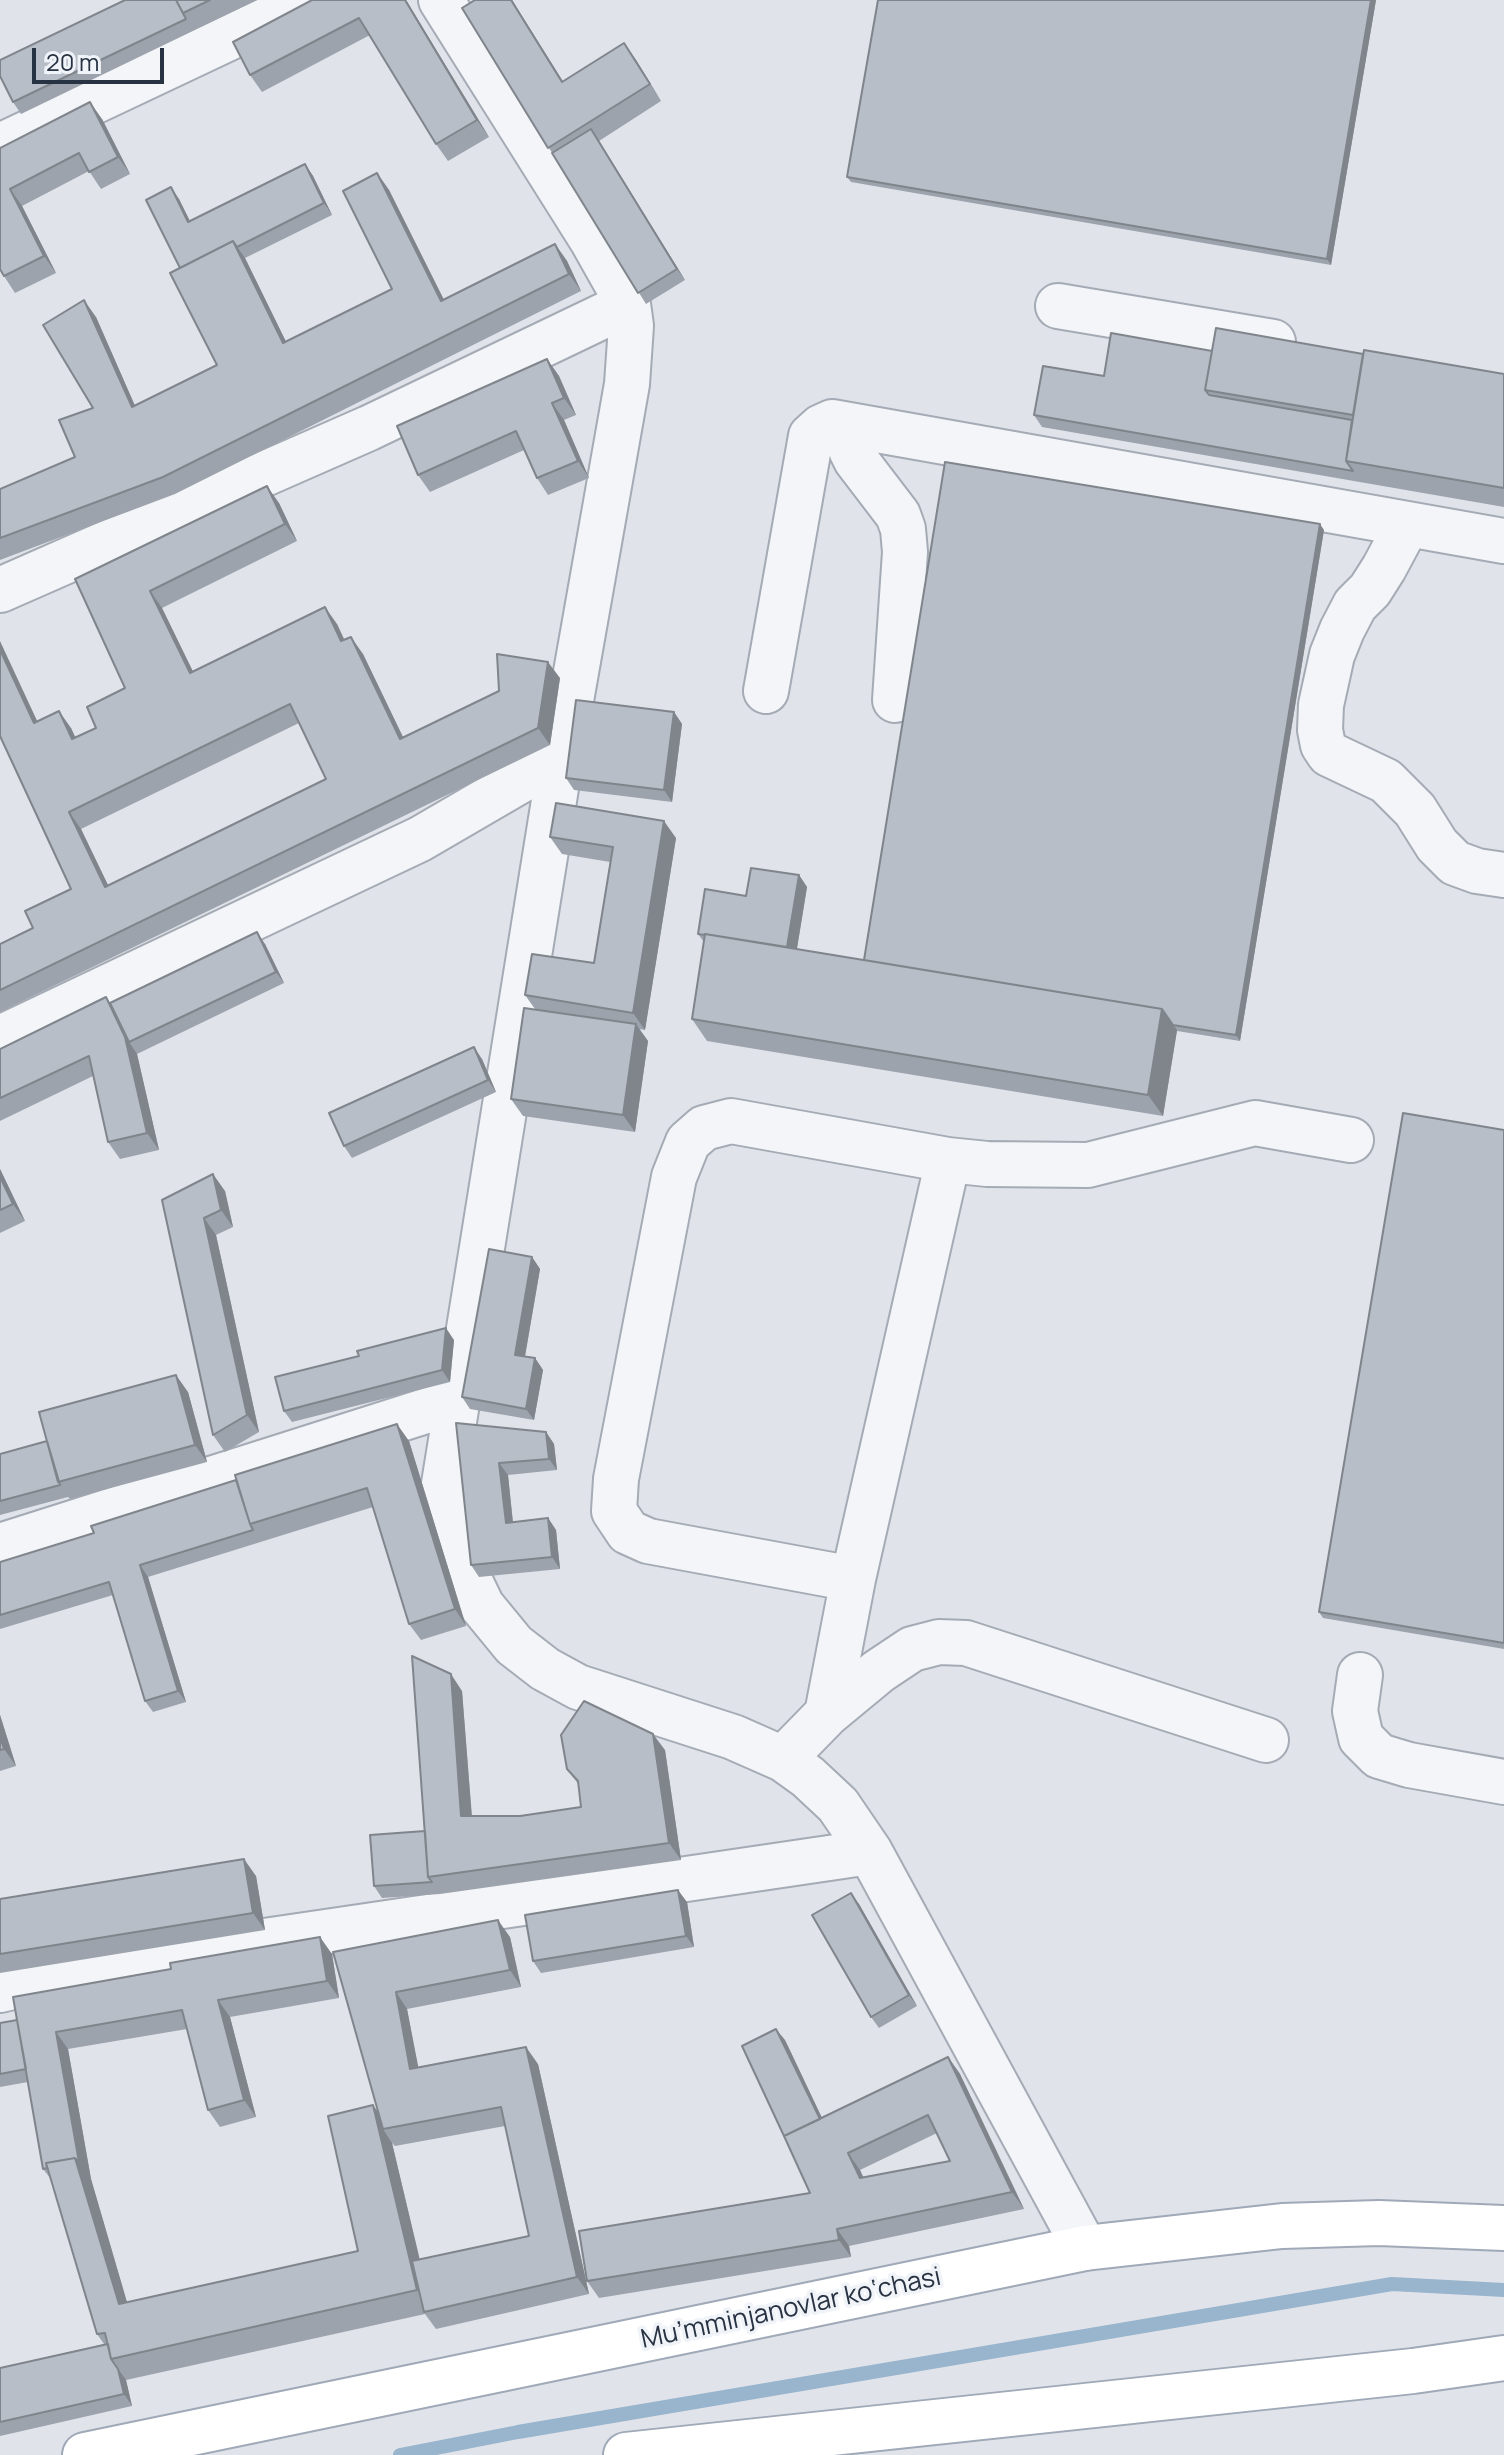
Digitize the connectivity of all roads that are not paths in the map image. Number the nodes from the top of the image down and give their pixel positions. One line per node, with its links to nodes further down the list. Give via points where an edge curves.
1 (309, 0): 3 (street)
2 (441, 0): 4 (street)
3 (0, 146)
4 (628, 304): 10 (street, via 369,428); 13 (street, via 627,384)
5 (1058, 306): 6 (street)
6 (1304, 347)
7 (852, 426): 8 (street); 11 (street, via 832,422 811,436); 12 (street, via 851,450 903,529)
8 (1407, 525): 9 (street); 14 (street, via 1370,590 1355,605 1332,655 1321,705 1323,745 1329,754 1386,781 1455,863)
9 (1504, 541)
10 (0, 590)
11 (766, 691)
12 (895, 700)
13 (561, 757): 15 (street, via 420,839); 18 (street)
14 (1504, 875)
15 (0, 1038)
16 (1351, 1140): 17 (street, via 1255,1123 1088,1165)
17 (948, 1160): 20 (street); 20 (street, via 731,1121 704,1128 688,1142 674,1177 614,1511 628,1532 648,1541)
18 (457, 1401): 19 (street); 24 (street, via 443,1490 454,1548 482,1606 514,1645 578,1687 733,1737)
19 (0, 1546)
20 (853, 1579): 22 (street)
21 (1360, 1675): 25 (street, via 1355,1711 1361,1738 1379,1756)
22 (827, 1714): 23 (street, via 912,1649 966,1643); 24 (street)
23 (1266, 1740)
24 (783, 1759): 26 (street, via 838,1805)
25 (1504, 1782)
26 (870, 1852): 27 (street, via 108,1964); 29 (street)
27 (0, 1990)
28 (1504, 2228): 29 (main road, Mu’mminjanovlar ko‘chasi, via 1282,2226)
29 (1085, 2248): 31 (main road, Mu’mminjanovlar ko‘chasi)
30 (1504, 2358): 32 (main road)
31 (85, 2455)
32 (626, 2455)

